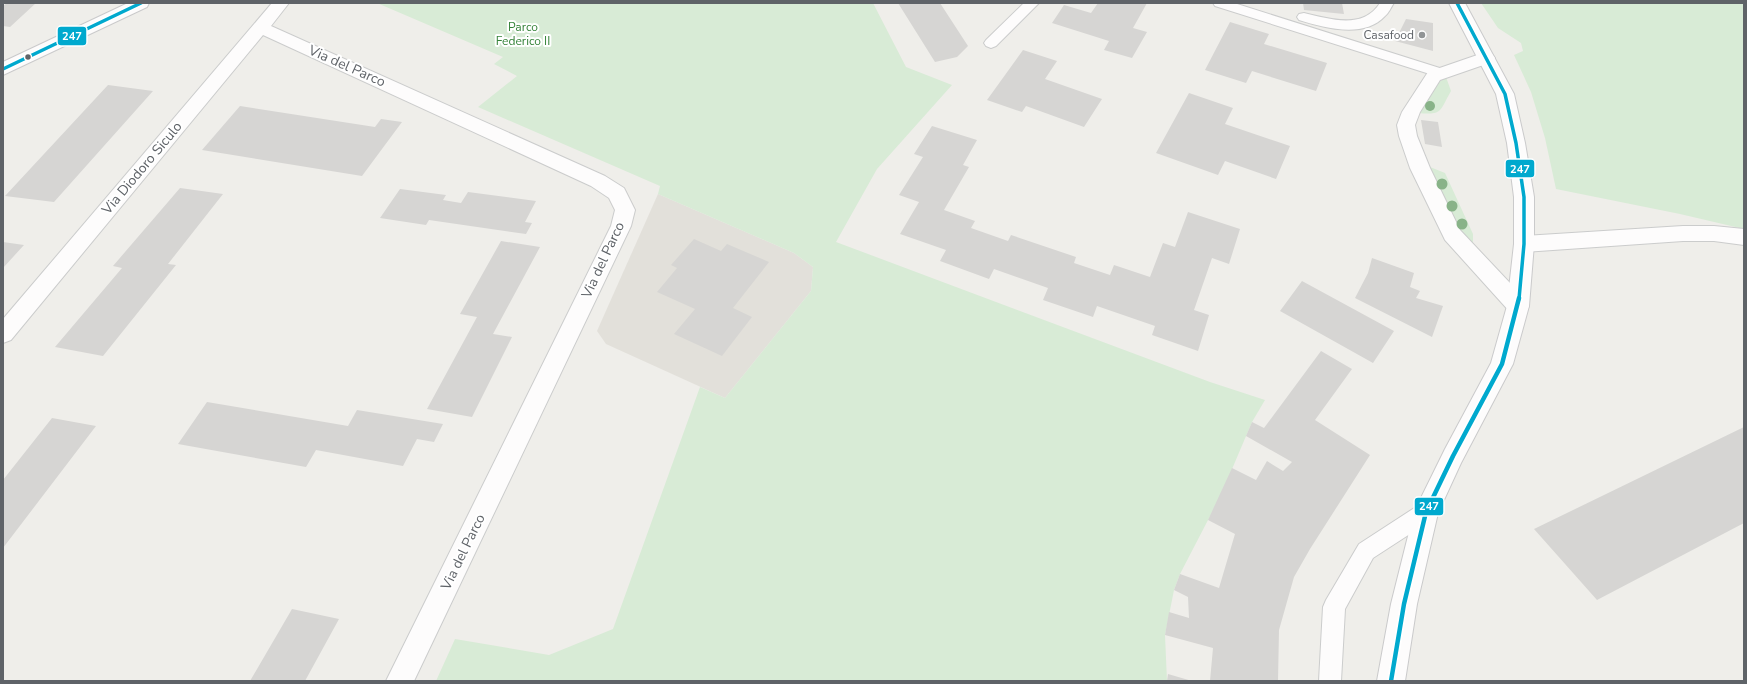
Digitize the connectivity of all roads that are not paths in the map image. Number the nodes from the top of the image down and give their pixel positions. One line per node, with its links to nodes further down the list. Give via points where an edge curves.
1 (141, 3): 11 (street)
2 (281, 3): 8 (street, Via Diodoro Siculo)
3 (1032, 3): 9 (lane)
4 (1220, 3): 12 (lane)
5 (1258, 3): 6 (lane, via 1318,22 1338,25 1359,24 1372,20)
6 (1387, 3)
7 (1457, 3): 10 (street)
8 (260, 27): 16 (street, Via Diodoro Siculo); 18 (street, Via del Parco, via 598,181 617,193 624,210 621,226)
9 (991, 43)
10 (1486, 58): 12 (street); 14 (street, via 1505,94 1516,143 1524,197)
11 (3, 69)
12 (1441, 73): 15 (street, via 1434,76 1411,112 1406,125 1408,136 1420,168 1452,235)
13 (1744, 237): 14 (street, via 1670,234)
14 (1524, 244): 15 (street)
15 (1518, 306): 17 (street, via 1502,364 1452,456)
16 (3, 334)
17 (1426, 512): 19 (lane, via 1366,552 1334,607); 20 (street, via 1404,604)
18 (400, 681)
19 (1330, 681)
20 (1391, 681)

